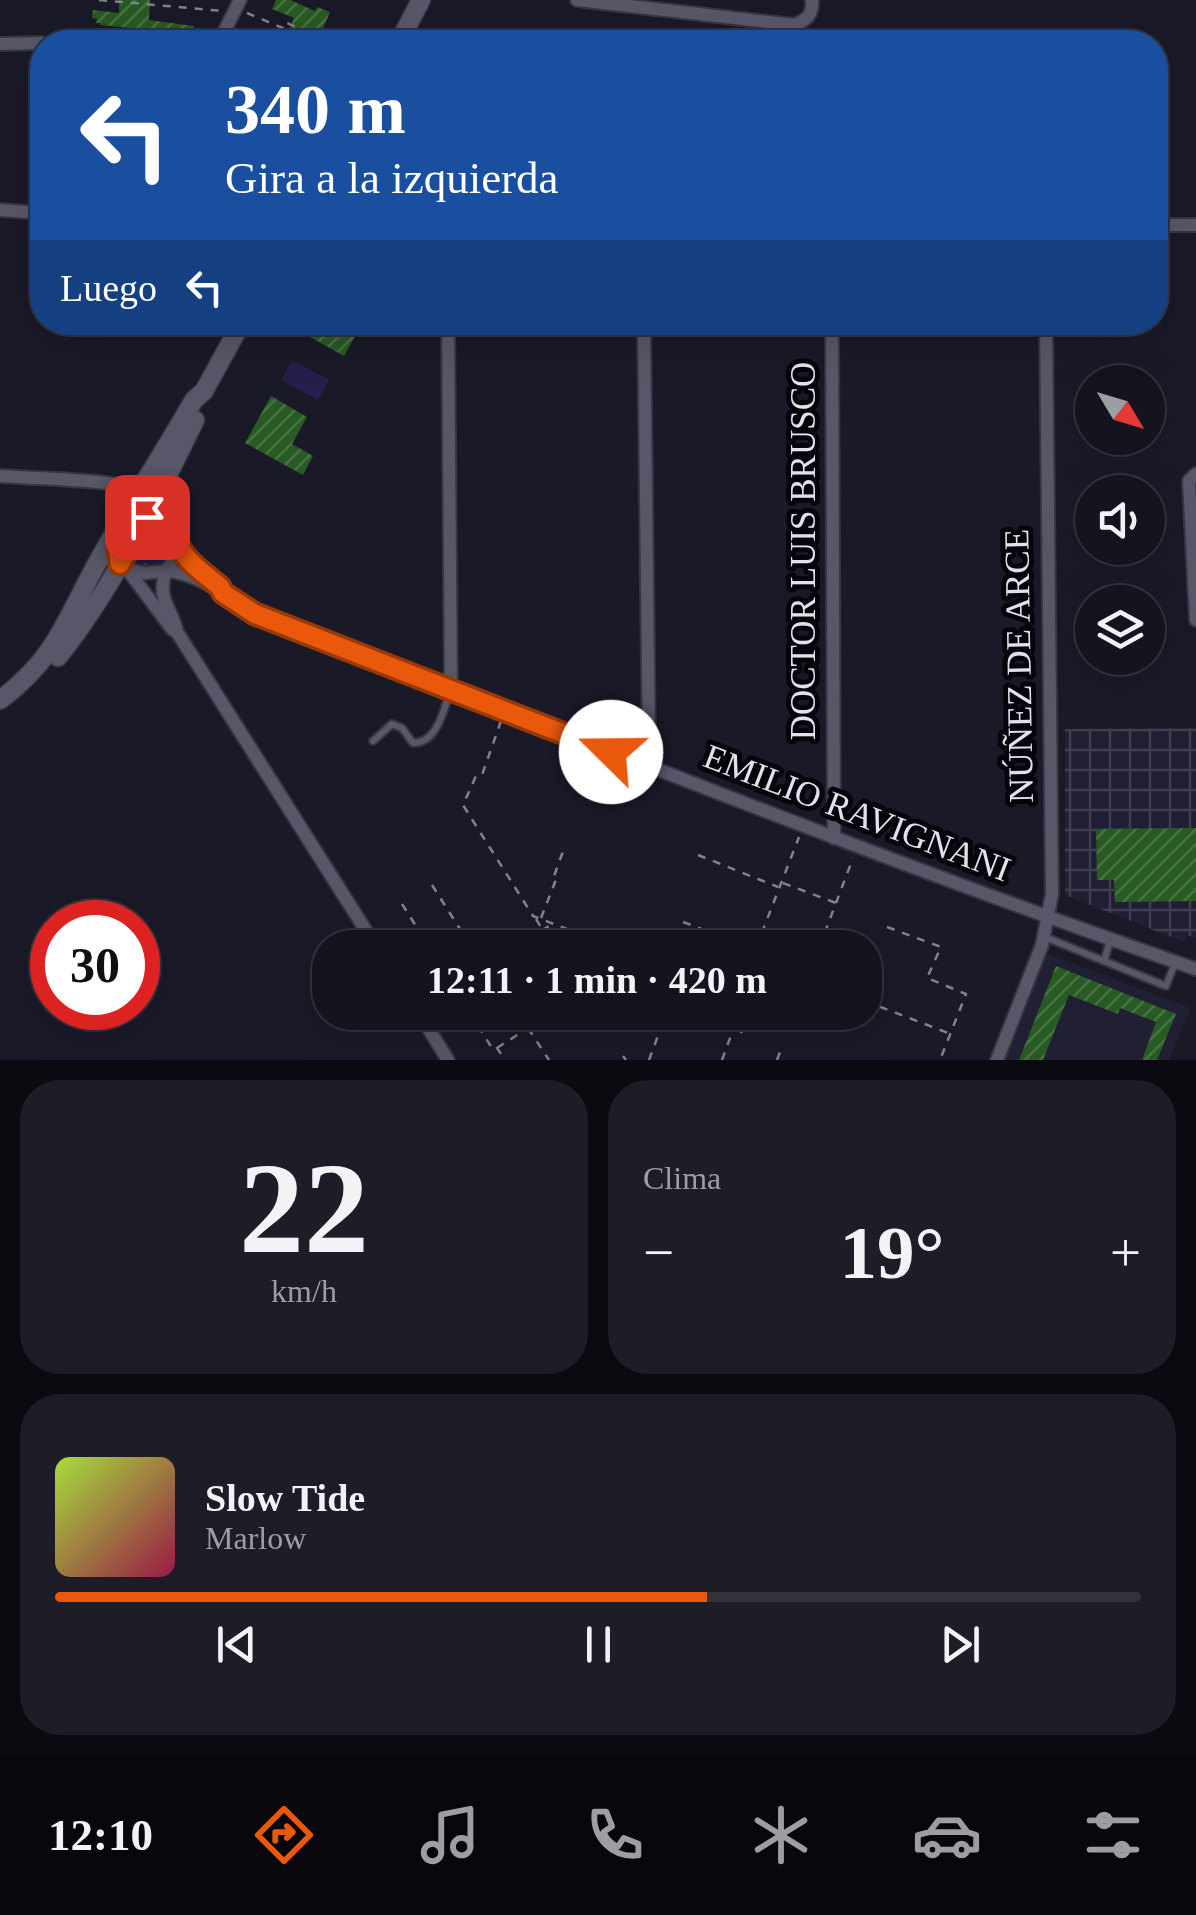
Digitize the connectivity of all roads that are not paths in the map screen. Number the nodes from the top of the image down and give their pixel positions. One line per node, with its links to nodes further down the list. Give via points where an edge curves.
1 (421, 0): 6 (main road)
2 (577, 0): 3 (street, via 794,25 813,10)
3 (812, 0)
4 (237, 7): 5 (street)
5 (226, 30)
6 (405, 30)
7 (0, 44): 8 (street)
8 (30, 44)
9 (0, 210): 10 (street)
10 (30, 212)
11 (1196, 224): 12 (street)
12 (1168, 225)
13 (235, 335): 20 (main road)
14 (448, 335): 28 (street)
15 (644, 335): 32 (street)
16 (832, 335): 33 (street, DOCTOR LUIS BRUSCO)
17 (1046, 335): 34 (street, NÚÑEZ DE ARCE)
18 (1196, 474): 24 (street, via 1190,481)
19 (0, 476): 20 (street, via 124,485)
20 (149, 495): 21 (street, EMILIO RAVIGNANI, via 171,520); 22 (main road); 29 (main road, via 96,566 52,648)
21 (178, 544): 23 (street); 25 (street, EMILIO RAVIGNANI)
22 (123, 567): 23 (street, EMILIO RAVIGNANI); 27 (street); 30 (main road, via 52,664)
23 (166, 571): 25 (street, EMILIO RAVIGNANI, via 188,574); 27 (street, via 163,598)
24 (1195, 575): 26 (street)
25 (223, 593): 28 (street, EMILIO RAVIGNANI, via 274,622)
26 (1196, 620)
27 (177, 632): 35 (street)
28 (451, 689): 31 (lane, via 433,735 422,743 392,724); 32 (street, EMILIO RAVIGNANI)
29 (0, 700)
30 (0, 712)
31 (373, 741)
32 (646, 766): 33 (street, EMILIO RAVIGNANI)
33 (834, 838): 34 (street, EMILIO RAVIGNANI)
34 (1048, 918): 36 (street, NÚÑEZ DE ARCE); 37 (street, EMILIO RAVIGNANI)
35 (366, 930)
36 (1044, 937): 38 (lane); 43 (street, NÚÑEZ DE ARCE)
37 (1111, 939): 38 (lane); 39 (street, EMILIO RAVIGNANI)
38 (1104, 961): 39 (lane, via 1166,986)
39 (1175, 962): 40 (street, EMILIO RAVIGNANI)
40 (1195, 964)
41 (429, 1030): 42 (street)
42 (448, 1060)
43 (997, 1060)

